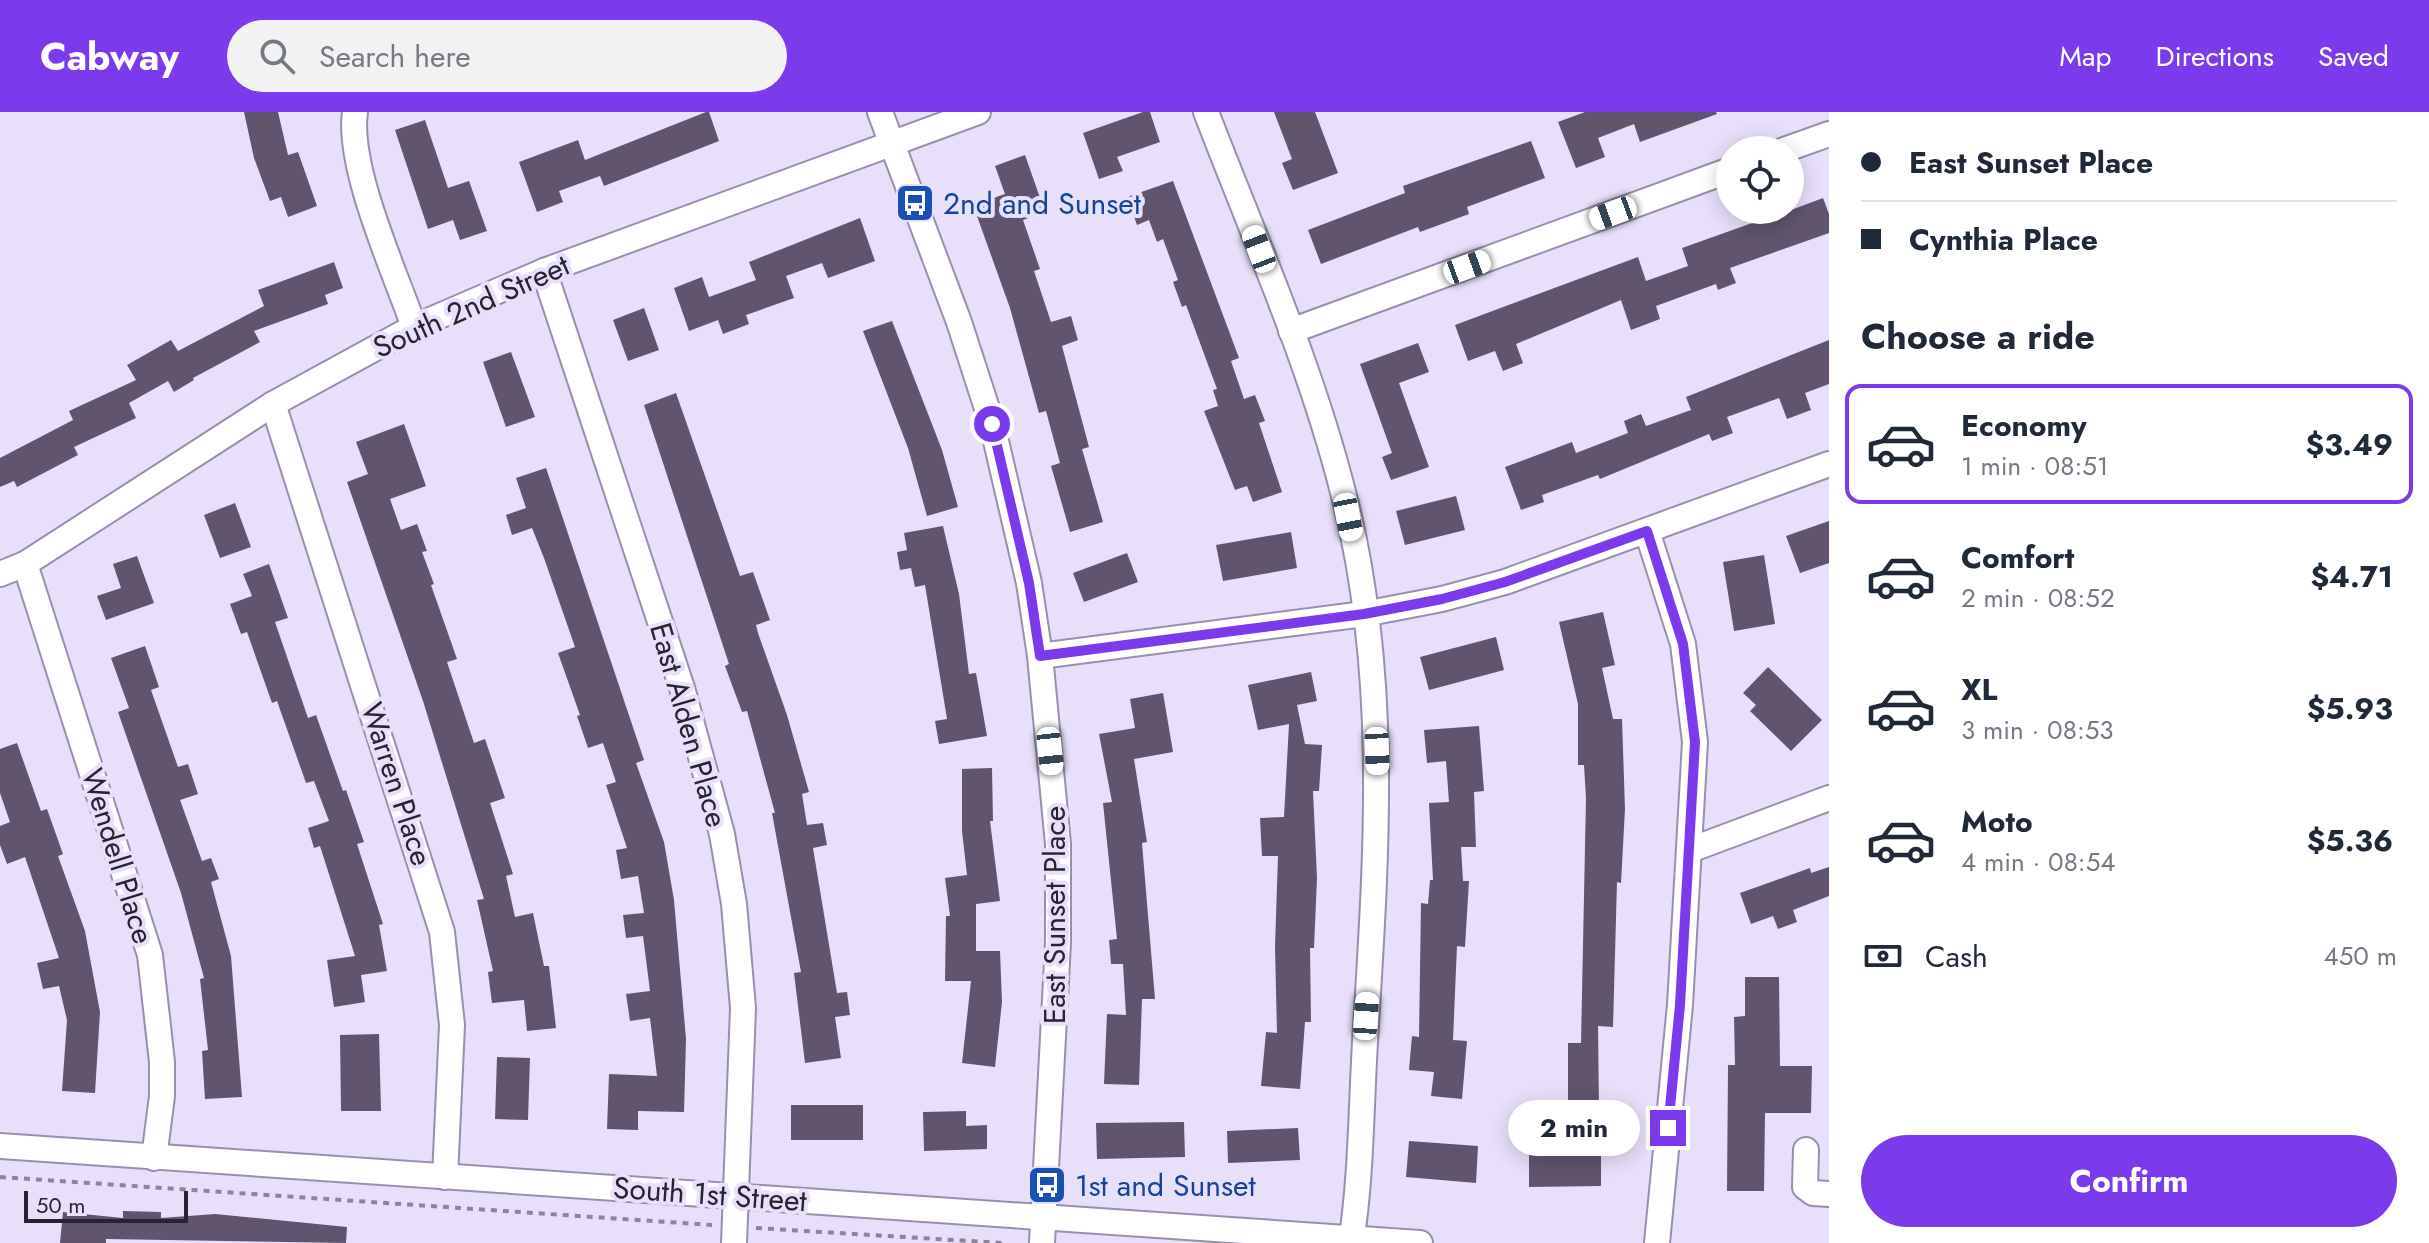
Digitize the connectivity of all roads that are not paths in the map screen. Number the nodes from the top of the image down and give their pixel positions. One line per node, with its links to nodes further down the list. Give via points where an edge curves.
1 (355, 112): 10 (street, via 356,153)
2 (880, 112): 7 (street, East Sunset Place)
3 (978, 112): 7 (street, South 2nd Street)
4 (1206, 112): 11 (street)
5 (1829, 134): 6 (street)
6 (1804, 143)
7 (892, 144): 9 (street, South 2nd Street); 18 (street, East Sunset Place, via 992,424 1029,583)
8 (1716, 175): 11 (street)
9 (544, 271): 10 (street, South 2nd Street); 26 (street, East Alden Place, via 682,688 722,834 742,973)
10 (414, 327): 12 (street, South 2nd Street)
11 (1291, 331): 17 (street, via 1343,493)
12 (273, 404): 15 (street, South 2nd Street); 24 (street, Warren Place, via 442,932 452,1025)
13 (1829, 464): 14 (street)
14 (1647, 531): 17 (street, via 1505,582); 20 (street, via 1689,680 1695,742)
15 (25, 564): 16 (street, South 2nd Street); 23 (street, Wendell Place, via 150,955 162,1062)
16 (0, 574)
17 (1364, 614): 18 (street); 29 (street, via 1377,731 1378,833)
18 (1040, 656): 27 (street, East Sunset Place, via 1058,858)
19 (1829, 798): 20 (street)
20 (1690, 850): 32 (street)
21 (0, 1146): 23 (street, South 1st Street)
22 (1806, 1150): 25 (street, via 1805,1187)
23 (154, 1158): 24 (street, South 1st Street)
24 (445, 1177): 26 (street, South 1st Street)
25 (1829, 1194)
26 (737, 1195): 27 (street, South 1st Street); 28 (street, East Alden Place)
27 (1045, 1216): 29 (street, South 1st Street); 30 (street, East Sunset Place)
28 (735, 1236)
29 (1352, 1241): 31 (street, South 1st Street)
30 (1042, 1243)
31 (1420, 1243)
32 (1657, 1243)

